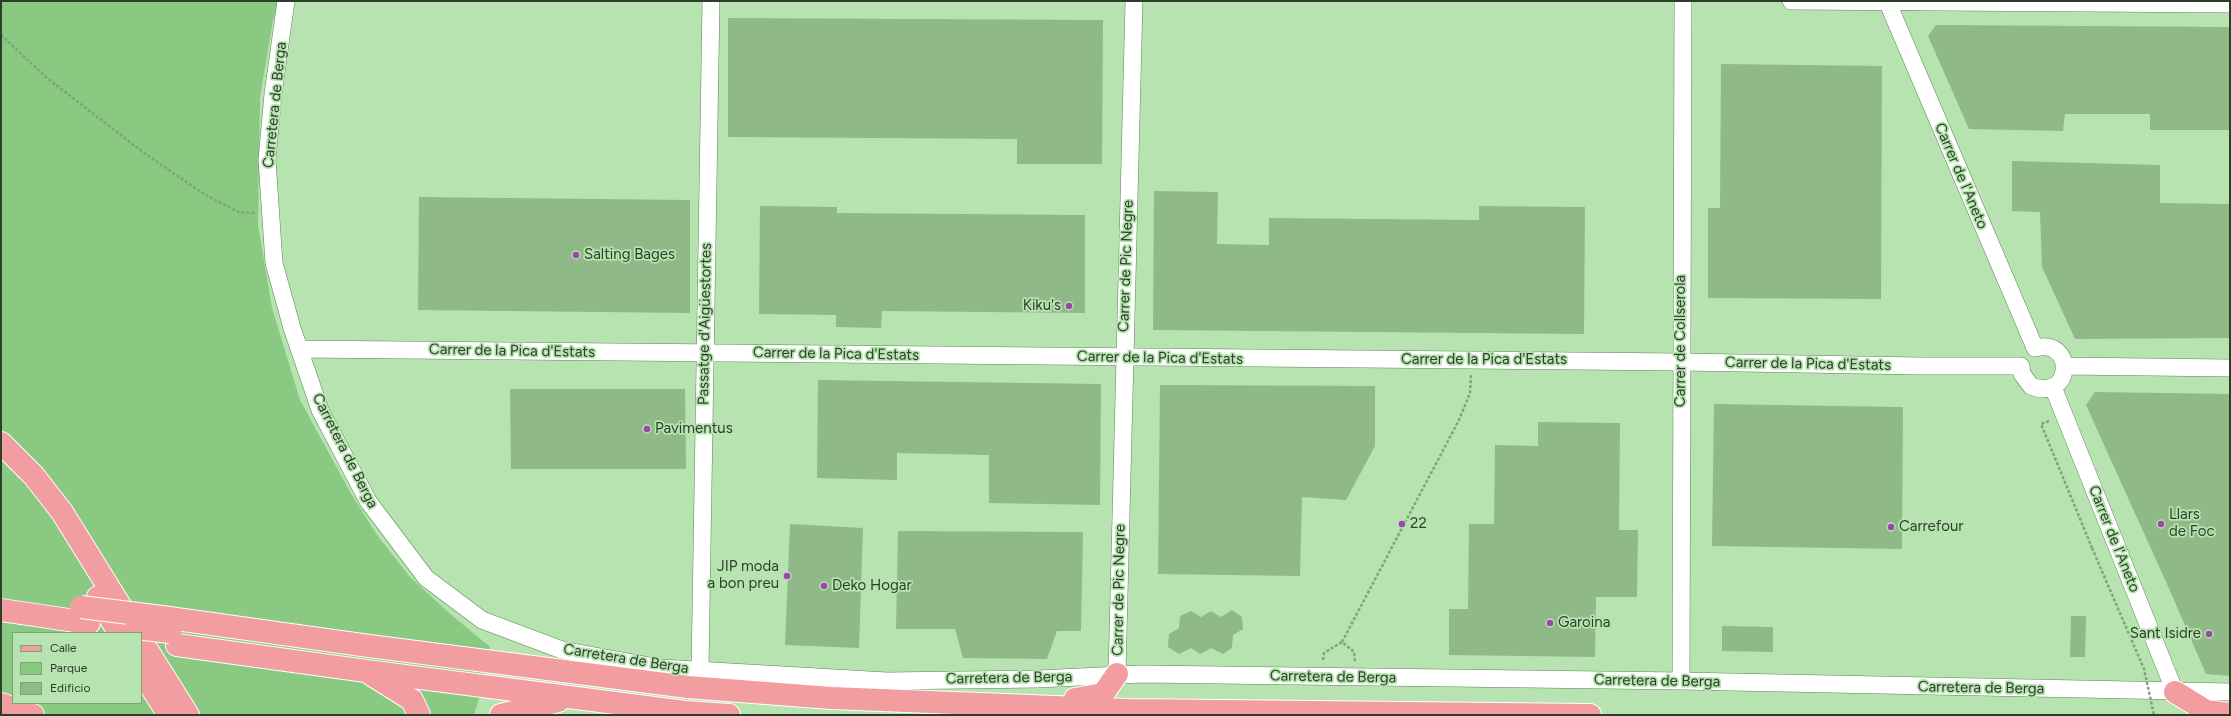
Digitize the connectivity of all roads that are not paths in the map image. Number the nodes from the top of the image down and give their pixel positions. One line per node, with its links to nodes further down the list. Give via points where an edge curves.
1 (286, 1): 8 (street, Carretera de Berga, via 267,160 274,264)
2 (711, 1): 9 (street, Passatge d'Aigüestortes)
3 (1134, 1): 10 (street, Carrer de Pic Negre)
4 (1682, 1): 11 (street, Carrer de Collserola)
5 (1791, 1): 6 (street)
6 (1887, 2): 7 (street); 12 (street, Carrer de l'Aneto, via 2035,348 2045,346 2054,349 2061,356)
7 (2230, 4)
8 (299, 349): 9 (street, Carrer de la Pica d'Estats); 26 (street, Carretera de Berga, via 320,410 368,501 426,578 482,620 562,650 661,668)
9 (705, 353): 10 (street, Carrer de la Pica d'Estats); 26 (street, Passatge d'Aigüestortes)
10 (1124, 357): 11 (street, Carrer de la Pica d'Estats); 29 (street, Carrer de Pic Negre)
11 (1681, 362): 14 (street, Carrer de la Pica d'Estats, via 2022,366 2022,374 2031,386 2046,389); 30 (street, Carrer de Collserola)
12 (2065, 366): 13 (street); 14 (street, via 2062,378)
13 (2230, 368)
14 (2053, 387): 31 (street, Carrer de l'Aneto)
15 (1, 443): 23 (main road, via 34,476 62,512)
16 (1, 464): 22 (main road, via 23,484 50,521)
17 (1, 597): 20 (main road)
18 (1, 610): 20 (main road)
19 (1, 620): 20 (main road)
20 (84, 621): 21 (main road, bridge)
21 (170, 631): 24 (main road); 28 (main road); 35 (main road, via 369,646 688,687 831,698); 45 (main road, via 684,701)
22 (118, 632)
23 (136, 632)
24 (142, 640)
25 (142, 642): 36 (main road)
26 (700, 670): 29 (street, Carretera de Berga, via 887,680 1038,679)
27 (142, 672): 36 (main road)
28 (366, 672): 33 (main road); 42 (main road, via 412,700)
29 (1117, 674): 30 (street, Carretera de Berga); 35 (main road, via 1103,694); 37 (main road)
30 (1681, 681): 31 (street, Carretera de Berga)
31 (2175, 692): 32 (street, Carretera de Berga); 39 (main road, via 2206,711); 48 (main road, via 2180,705)
32 (2230, 692)
33 (572, 697): 38 (main road); 43 (main road)
34 (1, 704): 40 (main road)
35 (1032, 705): 37 (main road)
36 (178, 709): 41 (main road)
37 (1131, 713): 46 (main road)
38 (689, 714): 44 (main road)
39 (2230, 714)
40 (33, 715)
41 (193, 715)
42 (419, 715)
43 (501, 715)
44 (729, 715)
45 (876, 715)
46 (1564, 715): 47 (main road)
47 (1590, 715)
48 (2177, 715)

